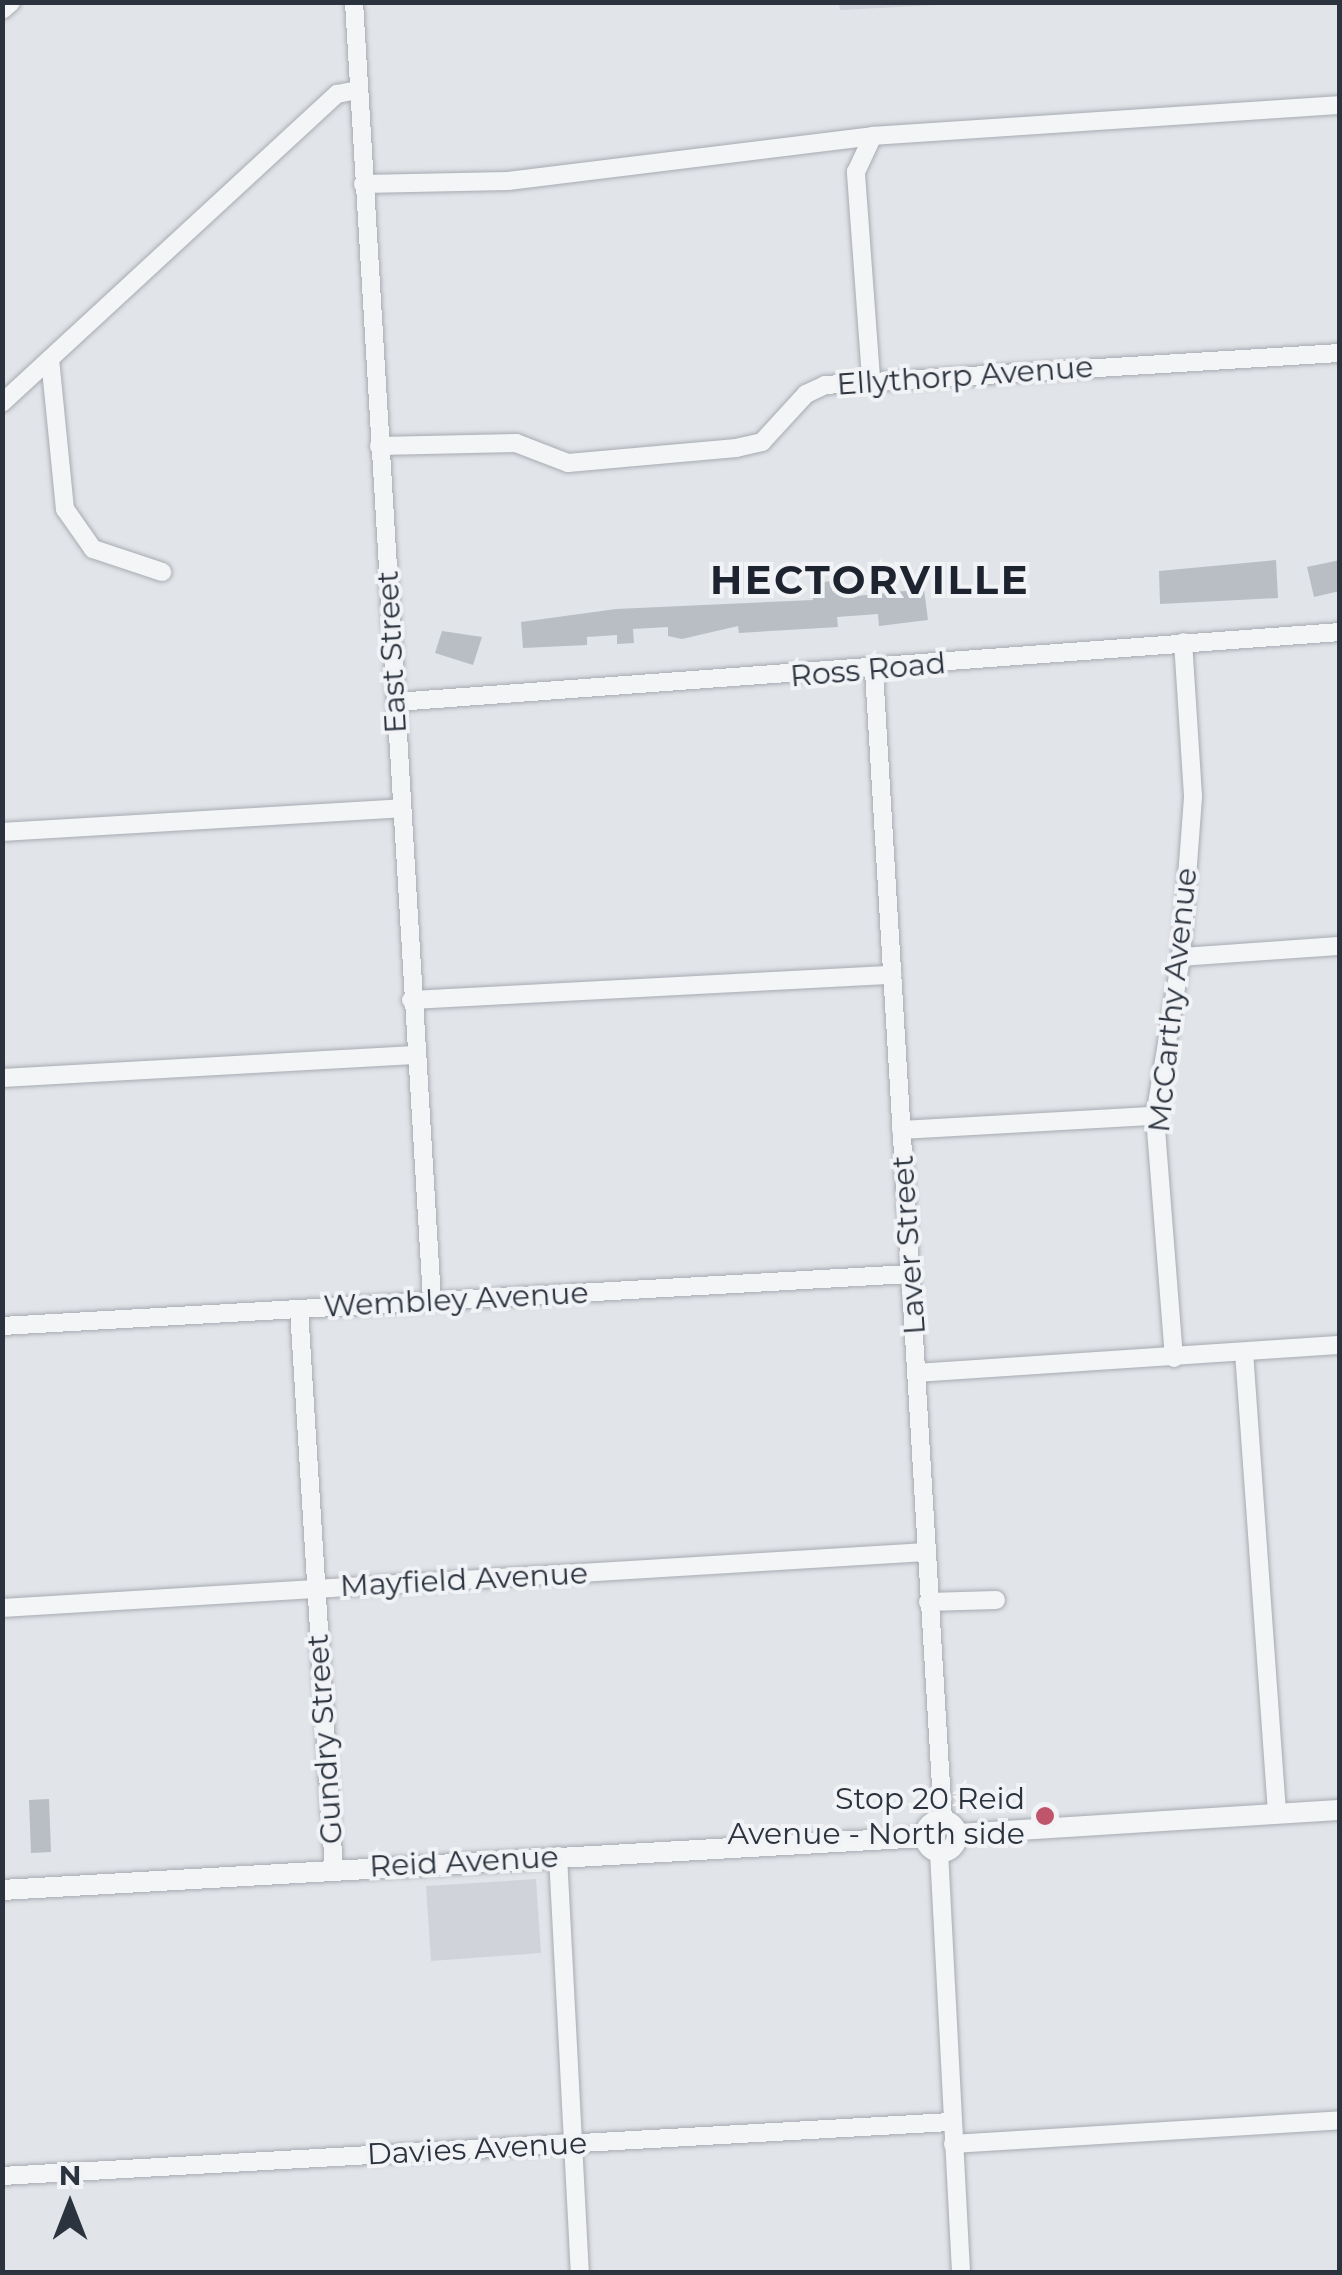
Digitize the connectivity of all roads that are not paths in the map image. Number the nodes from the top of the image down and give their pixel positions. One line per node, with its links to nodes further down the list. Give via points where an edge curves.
1 (10, 2): 3 (street)
2 (354, 2): 4 (street, East Street)
3 (2, 9)
4 (358, 90): 7 (street, East Street); 9 (street, via 338,94)
5 (1340, 105): 6 (street)
6 (873, 136): 7 (street, via 508,181); 10 (street, via 856,172)
7 (363, 184): 12 (street, East Street)
8 (1340, 353): 10 (street, Ellythorp Avenue)
9 (50, 359): 11 (street); 13 (street, via 65,509 93,549)
10 (870, 378): 12 (street, Ellythorp Avenue, via 806,394 762,442 736,448 568,463 516,443)
11 (2, 403)
12 (379, 446): 17 (street, East Street)
13 (162, 572)
14 (1340, 632): 15 (street, Ross Road)
15 (1183, 642): 16 (street, Ross Road); 21 (street, McCarthy Avenue, via 1193,796)
16 (874, 671): 17 (street, Ross Road); 22 (street, Laver Street)
17 (396, 702): 18 (street, East Street)
18 (400, 808): 19 (street); 23 (street, East Street)
19 (2, 832)
20 (1340, 946): 21 (street)
21 (1180, 957): 26 (street, McCarthy Avenue)
22 (892, 975): 23 (street); 27 (street, Laver Street)
23 (412, 1000): 24 (street, East Street)
24 (414, 1054): 25 (street); 29 (street, East Street)
25 (2, 1078)
26 (1156, 1116): 27 (street); 34 (street, McCarthy Avenue)
27 (902, 1130): 28 (street, Laver Street)
28 (910, 1274): 29 (street, Wembley Avenue); 35 (street, Laver Street)
29 (432, 1301): 30 (street, Wembley Avenue)
30 (298, 1309): 31 (street, Wembley Avenue); 37 (street, Gundry Street)
31 (2, 1326)
32 (1340, 1345): 33 (street)
33 (1244, 1352): 34 (street); 42 (street)
34 (1174, 1358): 35 (street)
35 (918, 1373): 36 (street, Laver Street)
36 (926, 1552): 37 (street, Mayfield Avenue); 39 (street, Laver Street)
37 (315, 1589): 40 (street, Mayfield Avenue); 46 (street, Gundry Street)
38 (996, 1600): 39 (street)
39 (928, 1602): 43 (street, Laver Street)
40 (2, 1608)
41 (1340, 1810): 42 (street)
42 (1277, 1813): 43 (street)
43 (950, 1827): 44 (street, via 928,1826)
44 (932, 1845): 45 (street, Reid Avenue); 49 (street)
45 (558, 1856): 46 (street, Reid Avenue); 50 (street)
46 (334, 1870): 47 (street, Reid Avenue)
47 (2, 1890)
48 (1340, 2120): 51 (street)
49 (951, 2122): 50 (street, Davies Avenue); 51 (street)
50 (573, 2144): 52 (street, Davies Avenue); 53 (street)
51 (953, 2144): 54 (street)
52 (2, 2176)
53 (580, 2272)
54 (961, 2272)

